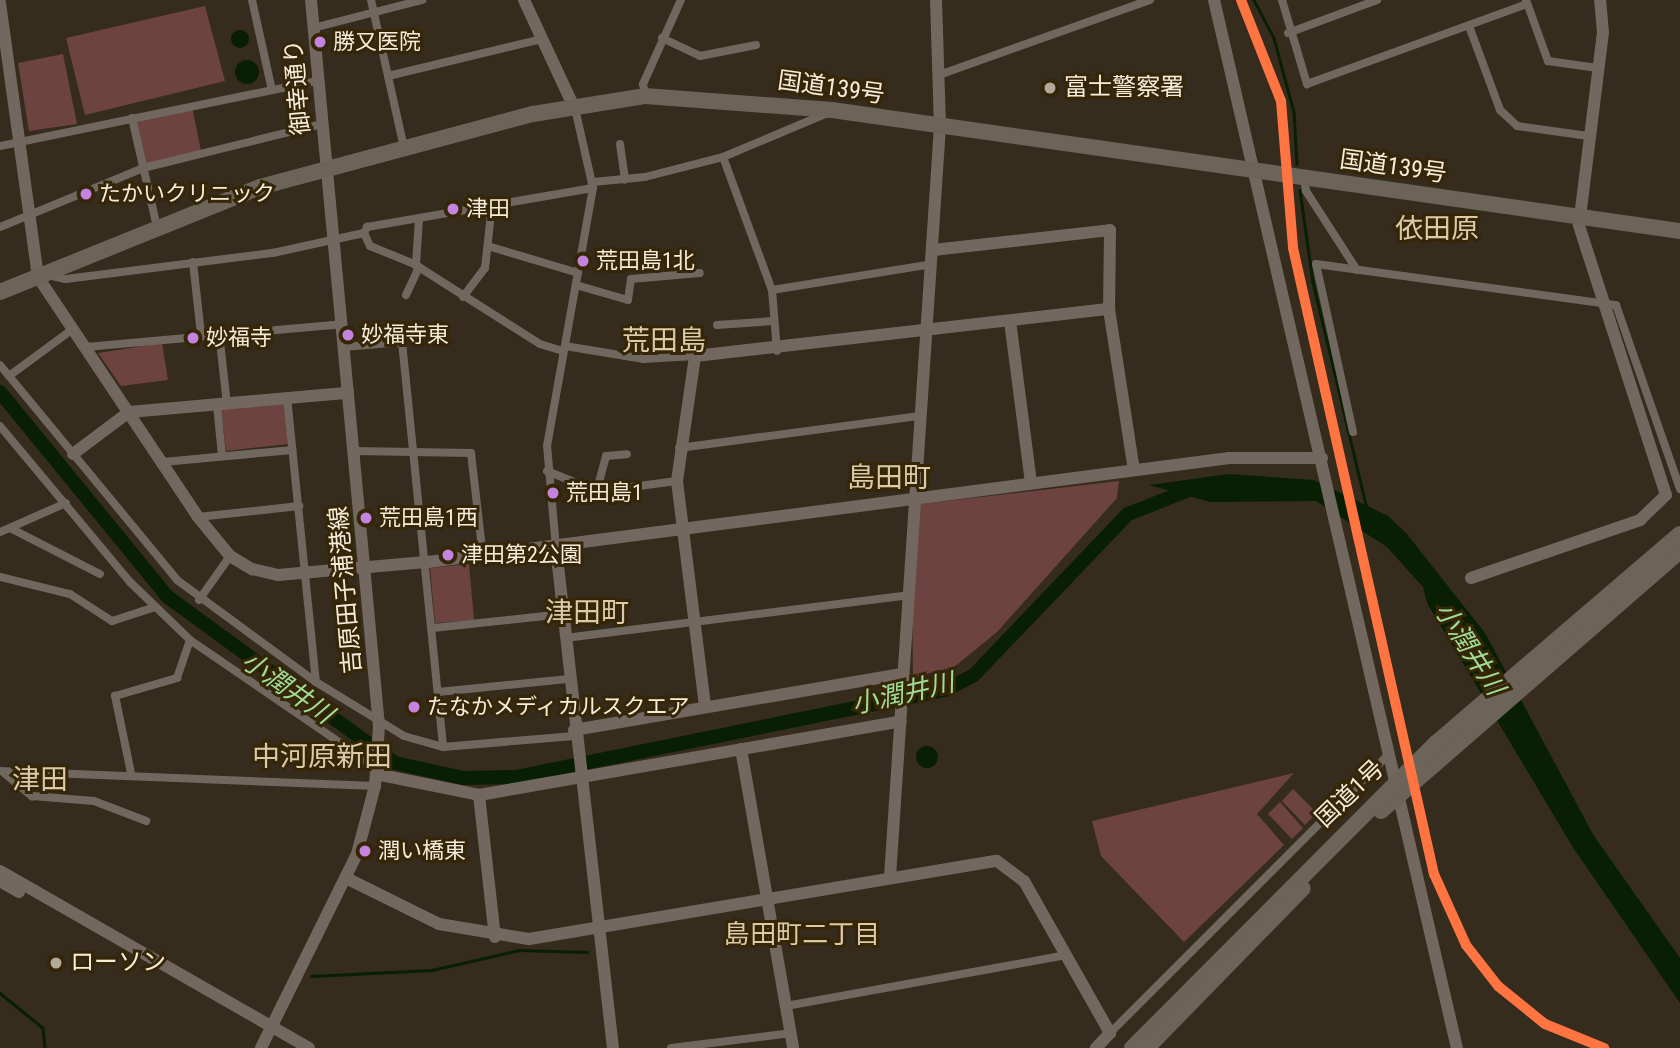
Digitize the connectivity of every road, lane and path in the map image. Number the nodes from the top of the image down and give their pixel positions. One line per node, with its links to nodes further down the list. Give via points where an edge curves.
1 (252, 0): 28 (street)
2 (311, 0): 17 (street, 御幸通り)
3 (371, 0): 15 (street)
4 (422, 0): 15 (street)
5 (524, 0): 21 (street)
6 (681, 0): 20 (street)
7 (936, 0): 24 (street)
8 (1150, 0): 24 (street)
9 (1214, 0): 43 (street)
10 (1282, 0): 19 (street)
11 (1377, 0): 19 (street)
12 (1600, 0): 23 (street)
13 (1527, 2): 16 (street); 23 (street, via 1548,61)
14 (0, 3): 18 (street)
15 (372, 13): 17 (street); 25 (street)
16 (1469, 26): 19 (street, via 1307,84); 35 (street, via 1508,118 1517,126)
17 (313, 28): 26 (street, 御幸通り)
18 (2, 33): 27 (street)
19 (1288, 33)
20 (662, 38): 22 (street, via 700,55); 29 (street, via 643,83)
21 (542, 39): 25 (street); 30 (street)
22 (757, 45)
23 (1598, 68): 35 (street)
24 (939, 75): 34 (street)
25 (388, 76): 39 (street)
26 (318, 81): 28 (street); 33 (street, 御幸通り)
27 (5, 89): 36 (street)
28 (272, 90): 32 (street)
29 (645, 96): 30 (highway, 国道139号); 31 (highway, 国道139号)
30 (573, 105): 39 (highway, 国道139号); 46 (street)
31 (832, 110): 34 (highway, 国道139号); 40 (street)
32 (132, 118): 36 (street); 41 (street)
33 (322, 124): 41 (street); 42 (street, 御幸通り)
34 (940, 127): 43 (highway, 国道139号); 57 (street)
35 (1588, 136): 49 (street)
36 (18, 142): 38 (street); 48 (street)
37 (620, 144): 45 (street)
38 (0, 146)
39 (404, 148): 42 (highway, 国道139号)
40 (723, 157): 45 (street); 66 (street)
41 (143, 168): 48 (street); 52 (street)
42 (326, 170): 52 (highway, 国道139号); 55 (street, 吉原田子浦港線)
43 (1258, 171): 44 (highway, 国道139号); 101 (street)
44 (1304, 177): 49 (highway, 国道139号); 61 (street, via 1306,191)
45 (625, 180): 46 (street)
46 (593, 185): 47 (street); 62 (street)
47 (492, 205): 50 (street); 56 (street)
48 (28, 215): 51 (street); 64 (street)
49 (1579, 216): 53 (highway, 国道139号); 70 (street)
50 (419, 218): 54 (street, via 367,227); 60 (street)
51 (0, 227)
52 (157, 228): 64 (highway, 国道139号)
53 (1680, 231)
54 (364, 233): 55 (street); 60 (street, via 370,246)
55 (334, 239): 58 (street); 74 (street, 吉原田子浦港線)
56 (491, 247): 62 (street); 69 (street, via 485,268)
57 (933, 250): 59 (street); 71 (street, via 1106,229)
58 (193, 262): 64 (street, via 66,279); 79 (street)
59 (932, 264): 66 (street); 78 (street)
60 (417, 266): 68 (street); 69 (street)
61 (1357, 270): 70 (street); 93 (street, via 1316,264)
62 (578, 273): 65 (street)
63 (700, 273): 65 (street, via 631,279 628,300)
64 (41, 275): 67 (highway, 国道139号); 76 (street)
65 (576, 285): 82 (street)
66 (772, 290): 72 (street)
67 (0, 292)
68 (406, 295)
69 (463, 297): 82 (street)
70 (1607, 305): 108 (street, via 1616,305); 126 (street, via 1664,488 1663,502 1640,520)
71 (1110, 309): 73 (street); 103 (street)
72 (774, 321): 75 (street); 83 (street)
73 (1010, 321): 78 (street); 106 (street)
74 (342, 324): 77 (street); 81 (street, 吉原田子浦港線)
75 (717, 325)
76 (74, 328): 80 (street); 86 (street)
77 (219, 333): 79 (street); 89 (street)
78 (926, 333): 83 (street); 91 (street)
79 (201, 335): 80 (street)
80 (86, 347): 90 (street)
81 (344, 347): 87 (street, 吉原田子浦港線); 98 (street, via 402,342)
82 (564, 349): 84 (street, via 644,359); 104 (street)
83 (777, 351): 84 (street)
84 (695, 356): 94 (street)
85 (0, 365): 86 (street)
86 (9, 376): 97 (street)
87 (348, 393): 88 (street); 96 (street, 吉原田子浦港線)
88 (287, 397): 89 (street); 95 (street)
89 (222, 404): 90 (street); 100 (street)
90 (129, 412): 97 (street); 102 (street)
91 (920, 416): 94 (street); 109 (street)
92 (0, 426): 110 (street)
93 (1353, 432)
94 (678, 448): 105 (street)
95 (292, 450): 100 (street); 111 (street)
96 (354, 451): 98 (street); 122 (street, 吉原田子浦港線)
97 (73, 454): 128 (street)
98 (418, 454): 120 (street, via 471,453); 121 (street)
99 (627, 454): 107 (street, via 606,456)
100 (222, 456): 102 (street)
101 (1322, 458): 103 (street, via 1228,458); 145 (street)
102 (163, 462): 112 (street)
103 (1134, 470): 106 (street)
104 (547, 471): 107 (street); 117 (street)
105 (677, 481): 107 (street); 115 (street)
106 (1031, 484): 109 (street)
107 (598, 486)
108 (1680, 489)
109 (915, 501): 115 (street); 127 (street)
110 (66, 503): 113 (street); 129 (street)
111 (299, 506): 112 (street); 123 (street)
112 (198, 517): 119 (street)
113 (10, 528): 114 (street); 124 (street)
114 (0, 532)
115 (684, 532): 117 (street); 131 (street)
116 (1680, 534): 171 (highway, 国道1号, bridge, via 1436,743)
117 (556, 548): 120 (street); 130 (street)
118 (1680, 551): 172 (highway, 国道1号, bridge, via 1439,755)
119 (230, 556): 123 (street, via 278,575); 128 (street)
120 (483, 556): 121 (street)
121 (428, 562): 122 (street); 132 (street)
122 (366, 568): 123 (street); 141 (street, 吉原田子浦港線)
123 (306, 573): 137 (street)
124 (100, 574)
125 (0, 577): 129 (street, via 70,594 112,621)
126 (1471, 578)
127 (908, 595): 131 (street); 135 (street)
128 (199, 600): 137 (street)
129 (155, 607): 134 (street)
130 (563, 614): 132 (street); 133 (street)
131 (693, 623): 133 (street); 139 (street)
132 (433, 628): 138 (street)
133 (565, 638): 136 (street)
134 (190, 640): 147 (street, via 177,678 115,696); 148 (street)
135 (903, 677): 139 (street); 140 (street)
136 (569, 679): 138 (street); 142 (street)
137 (316, 682): 141 (street)
138 (438, 692): 143 (street)
139 (705, 706): 142 (street)
140 (901, 718): 144 (street); 153 (street)
141 (380, 723): 143 (street, via 404,736); 148 (street, 吉原田子浦港線)
142 (575, 733): 143 (street); 149 (street)
143 (443, 747)
144 (741, 749): 149 (street); 156 (street)
145 (1392, 751): 163 (street); 164 (street)
146 (2, 771): 147 (street); 151 (street, via 32,796 94,801)
147 (131, 773): 148 (street)
148 (376, 773): 150 (street); 154 (street, 吉原田子浦港線)
149 (579, 777): 150 (street); 157 (street)
150 (479, 795): 158 (street)
151 (146, 821)
152 (0, 871): 161 (street)
153 (890, 877): 156 (street); 159 (street, via 982,862 1008,865)
154 (346, 878): 158 (street, via 439,924); 161 (street, 吉原田子浦港線)
155 (0, 881): 161 (street)
156 (768, 899): 157 (street); 160 (street)
157 (595, 927): 158 (street, via 556,937); 167 (street)
158 (495, 937)
159 (1066, 955): 160 (street); 163 (street)
160 (786, 1006): 162 (street)
161 (272, 1027): 165 (street, 吉原田子浦港線); 166 (street)
162 (791, 1033): 168 (street); 169 (street)
163 (1110, 1033): 170 (street)
164 (1456, 1045)
165 (261, 1048)
166 (309, 1048)
167 (613, 1048)
168 (671, 1048)
169 (793, 1048)
170 (1096, 1048)
171 (1132, 1048)
172 (1147, 1048)

